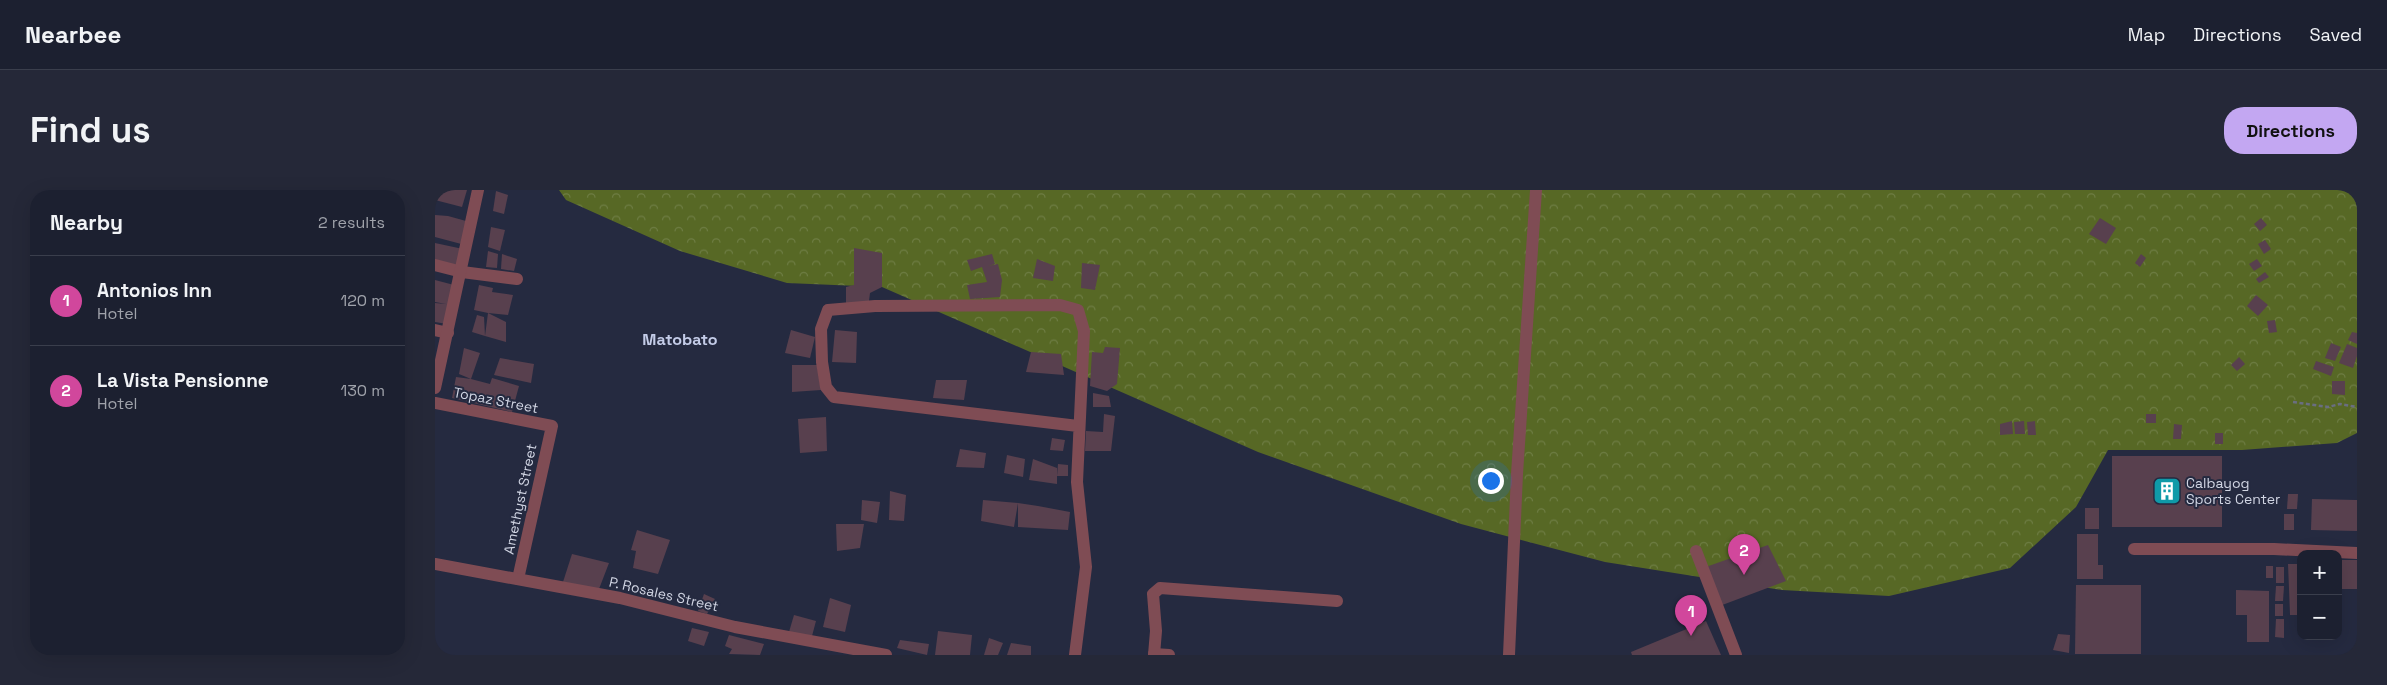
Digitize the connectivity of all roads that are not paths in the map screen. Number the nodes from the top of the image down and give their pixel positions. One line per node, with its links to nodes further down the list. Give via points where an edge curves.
1 (478, 190): 4 (street)
2 (1536, 190): 22 (street, via 1517,474)
3 (435, 265): 4 (street)
4 (462, 272): 5 (street); 7 (street)
5 (517, 279)
6 (435, 330): 7 (street)
7 (449, 333): 8 (street)
8 (435, 388)
9 (435, 403): 10 (street, Topaz Street)
10 (552, 426): 16 (street, Amethyst Street)
11 (1078, 426): 11 (street, via 1083,389 1084,331 1078,310 1060,305 875,306 828,310 821,330 822,362 826,386 834,398); 20 (street, via 1077,482 1086,567)
12 (2134, 549): 14 (street, via 2274,549)
13 (1696, 551): 23 (street)
14 (2357, 553)
15 (435, 567): 16 (street, P. Rosales Street)
16 (518, 579): 19 (street, P. Rosales Street)
17 (1337, 601): 18 (street, via 1160,588 1153,594)
18 (1154, 654): 21 (street)
19 (886, 655)
20 (1075, 655)
21 (1169, 655)
22 (1509, 655)
23 (1736, 655)

